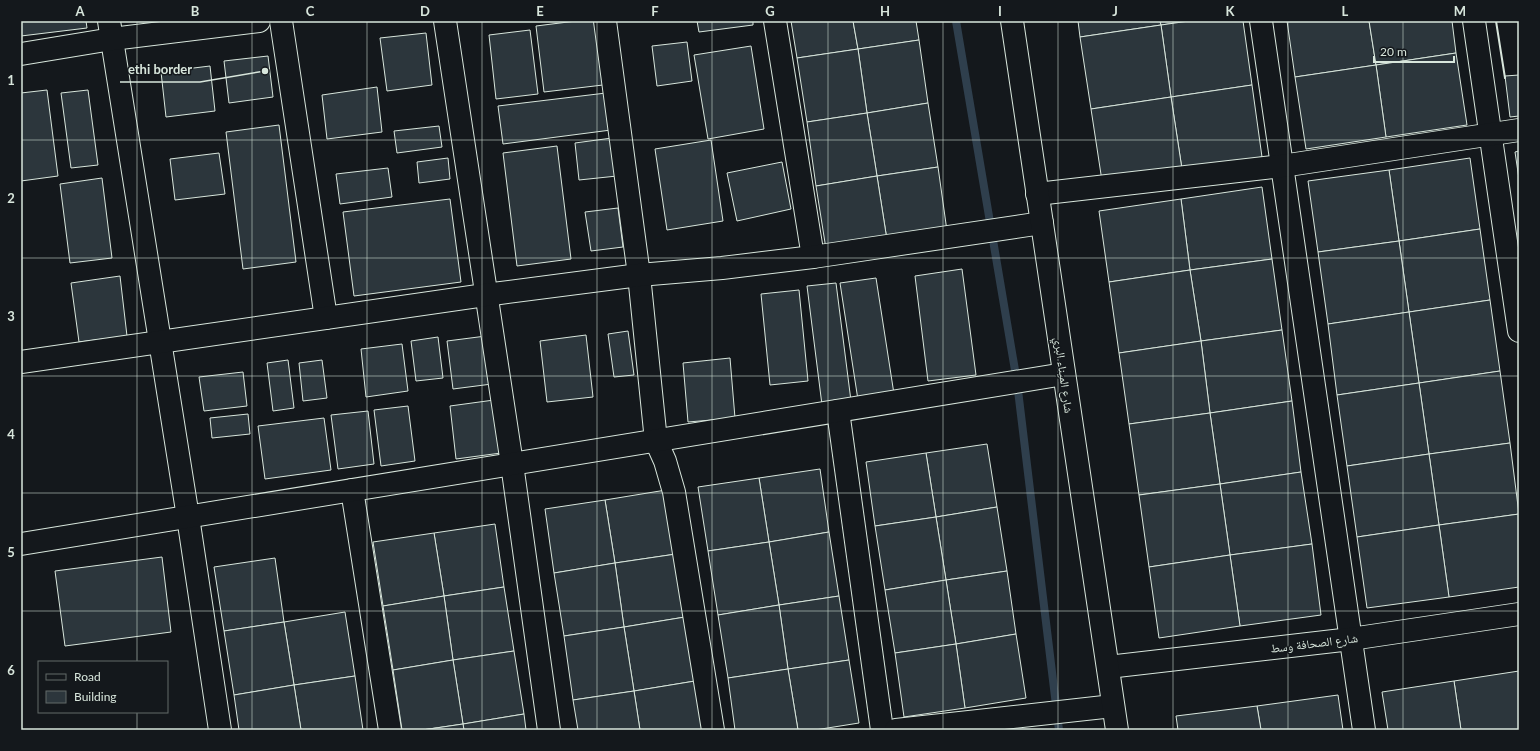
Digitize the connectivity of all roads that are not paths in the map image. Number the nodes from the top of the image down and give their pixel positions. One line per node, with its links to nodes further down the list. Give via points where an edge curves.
1 (259, 21): 9 (main road)
2 (281, 21): 19 (main road)
3 (445, 21): 18 (main road)
4 (605, 21): 17 (main road)
5 (775, 21): 16 (main road)
6 (1012, 21): 14 (main road, شارع الميناء البري)
7 (1261, 21): 13 (main road)
8 (1474, 21): 12 (main road)
9 (111, 30): 10 (main road); 21 (main road)
10 (21, 54)
11 (1519, 130): 12 (main road)
12 (1490, 134): 13 (main road); 20 (main road)
13 (1282, 166): 14 (main road); 31 (main road)
14 (1037, 194): 15 (main road, شارع الميناء البري)
15 (1042, 222): 16 (main road); 23 (main road, شارع الميناء البري)
16 (813, 257): 17 (main road)
17 (639, 275): 18 (main road); 25 (main road)
18 (485, 295): 19 (main road); 26 (main road)
19 (326, 318): 21 (main road)
20 (1519, 331)
21 (161, 341): 22 (main road); 28 (main road)
22 (21, 362)
23 (1064, 374): 24 (main road); 32 (main road, شارع الميناء البري)
24 (838, 411): 25 (main road); 38 (main road)
25 (656, 441): 26 (main road); 37 (main road, via 674,492)
26 (512, 464): 27 (main road); 36 (main road)
27 (352, 490): 28 (main road); 35 (main road)
28 (188, 517): 29 (main road); 34 (main road)
29 (21, 544)
30 (1519, 614): 31 (main road, شارع الصحافة وسط)
31 (1351, 639): 32 (main road, شارع الصحافة وسط); 41 (main road)
32 (1108, 667): 33 (main road, شارع الميناء البري)
33 (1113, 706): 39 (main road); 40 (main road, شارع الميناء البري)
34 (220, 730)
35 (390, 730)
36 (549, 730)
37 (713, 730)
38 (882, 730)
39 (896, 730)
40 (1117, 730)
41 (1364, 730)

